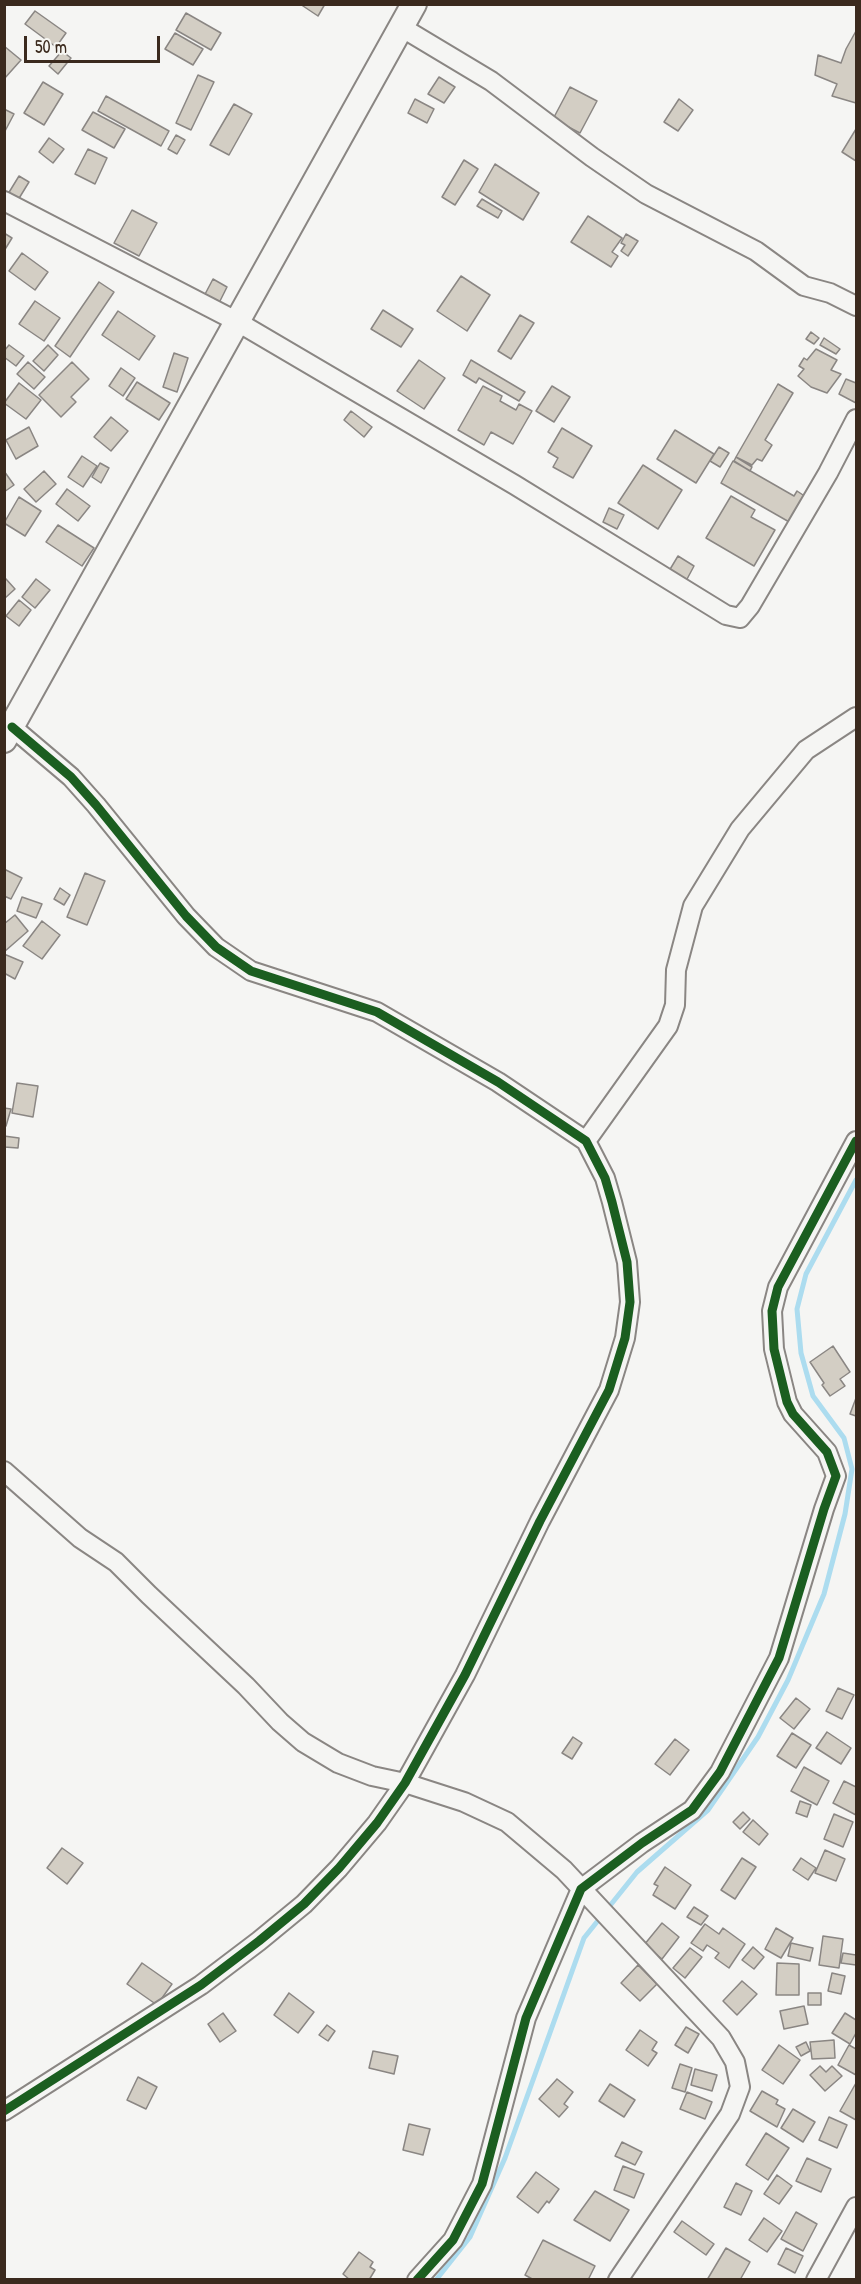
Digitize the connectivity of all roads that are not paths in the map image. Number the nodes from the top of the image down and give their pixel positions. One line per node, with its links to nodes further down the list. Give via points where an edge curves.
1 (414, 4): 2 (main road)
2 (401, 27): 4 (street, via 491,81 646,194 756,251 804,285); 5 (main road)
3 (4, 201): 5 (street)
4 (856, 306)
5 (236, 321): 6 (street, via 475,460 726,615 740,618); 8 (main road)
6 (856, 419)
7 (856, 717): 9 (street, via 806,750 740,829 693,906 676,970 675,1005 668,1026)
8 (8, 734): 9 (street, via 78,784 216,947 251,971 377,1012 498,1082)
9 (586, 1141): 12 (street, via 605,1178 627,1262 630,1302 625,1338 609,1390 465,1675)
10 (856, 1141): 13 (street, via 778,1287 772,1311 774,1349 787,1402 826,1452 836,1476 778,1658 720,1772 692,1810)
11 (4, 1471): 12 (street, via 80,1538 116,1562 303,1742 338,1763)
12 (405, 1783): 13 (street, via 464,1802 507,1822 564,1869); 14 (street, via 339,1868 304,1904 259,1941 201,1985)
13 (581, 1889): 16 (street, via 526,2018 482,2184 453,2240); 17 (street, via 721,2038 735,2062 740,2086 730,2114)
14 (4, 2111)
15 (856, 2207): 18 (street)
16 (417, 2280)
17 (618, 2280)
18 (816, 2280)

